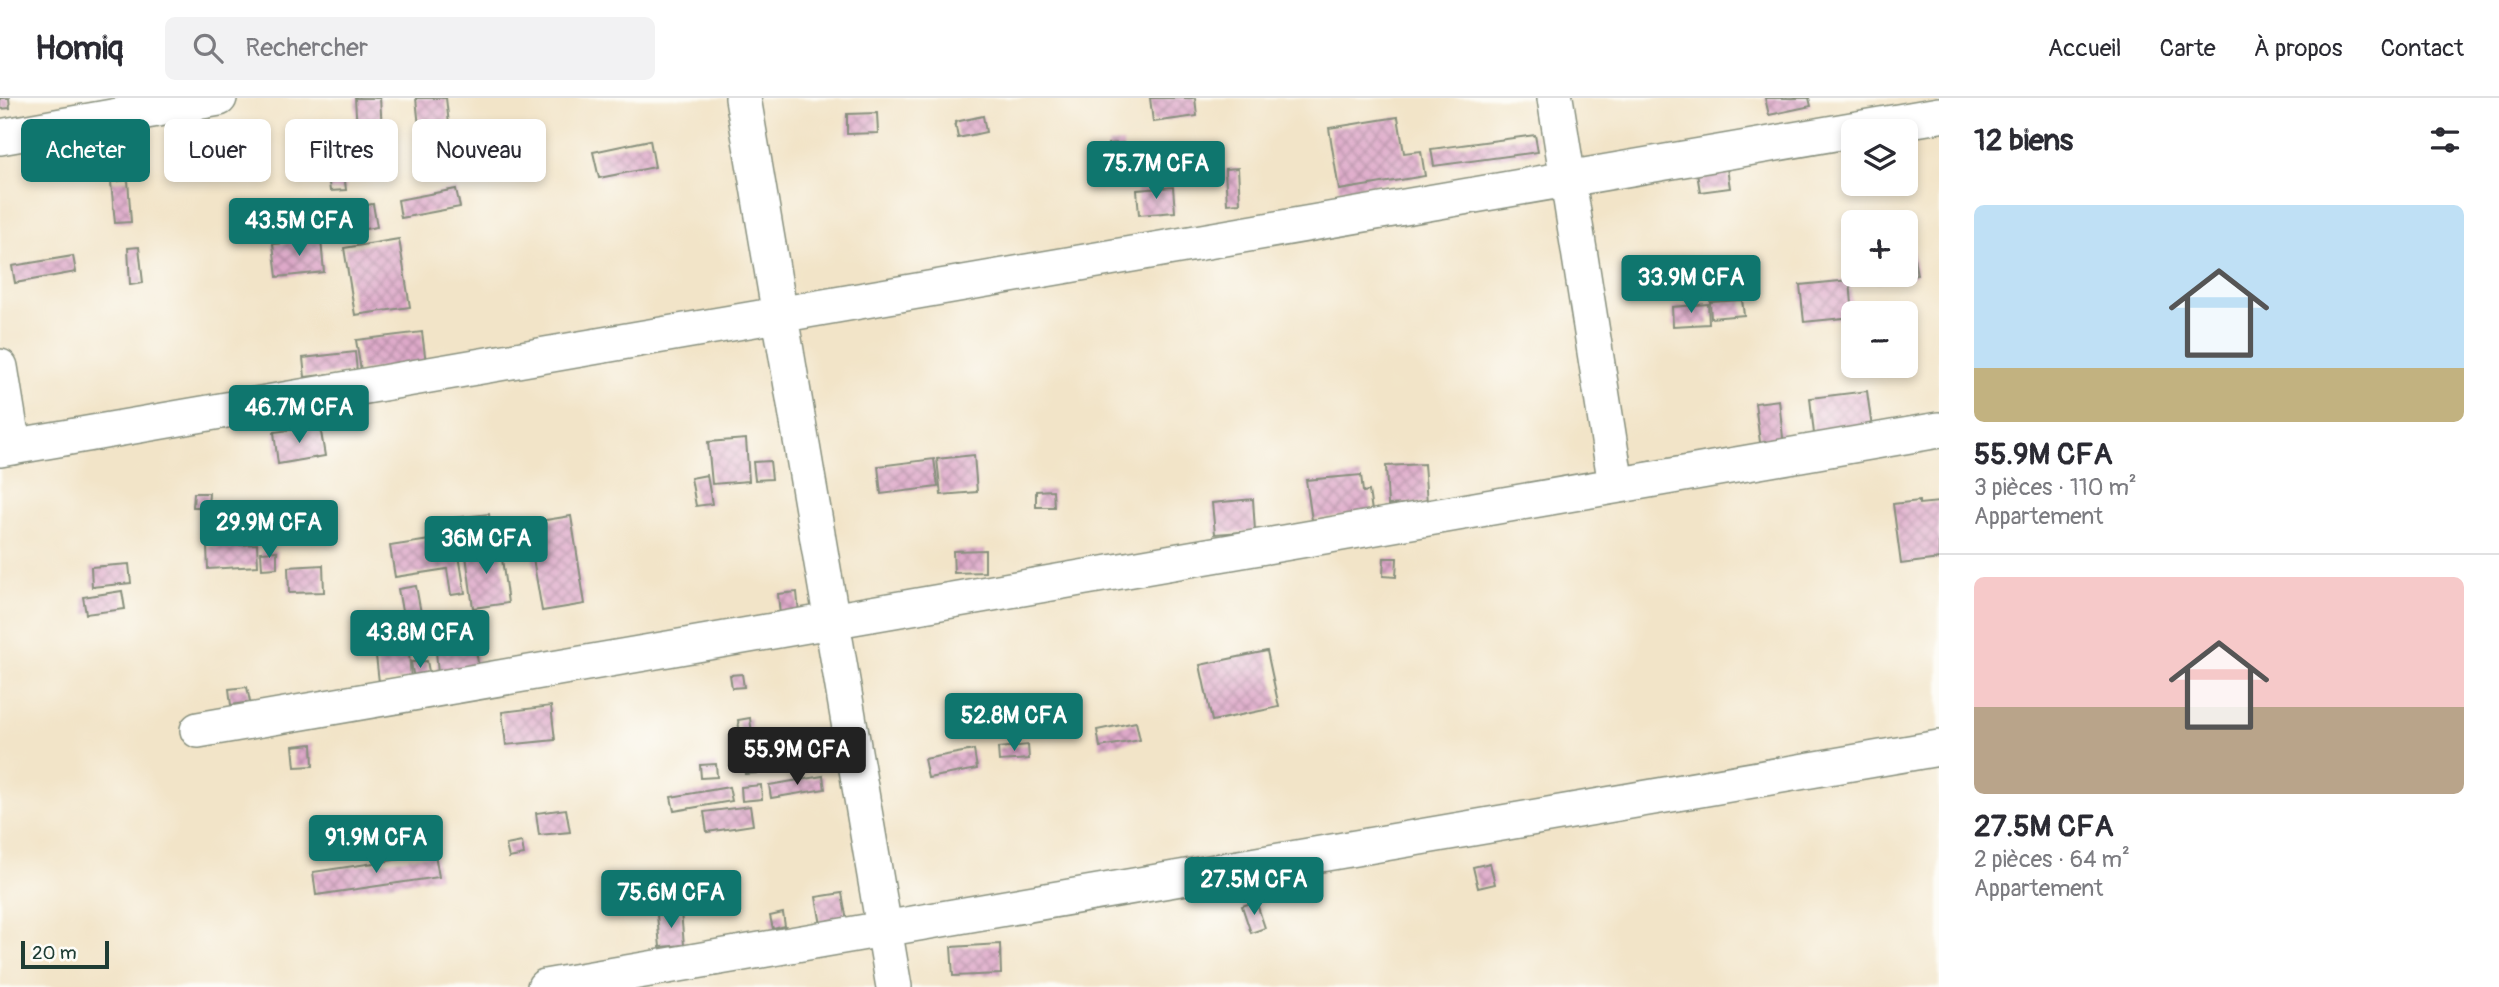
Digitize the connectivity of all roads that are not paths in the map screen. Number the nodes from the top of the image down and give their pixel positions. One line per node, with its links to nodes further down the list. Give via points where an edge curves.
1 (743, 98): 7 (street)
2 (1555, 98): 6 (street)
3 (202, 99): 5 (street)
4 (1939, 115): 6 (street)
5 (0, 137)
6 (1568, 179): 7 (street); 11 (street)
7 (780, 315): 10 (street); 12 (street)
8 (0, 368): 10 (street)
9 (1939, 430): 11 (street)
10 (7, 448)
11 (1616, 485): 12 (street)
12 (832, 621): 13 (street); 15 (street)
13 (198, 730)
14 (1939, 748): 15 (street)
15 (884, 929): 16 (street); 17 (street)
16 (545, 987)
17 (894, 987)

